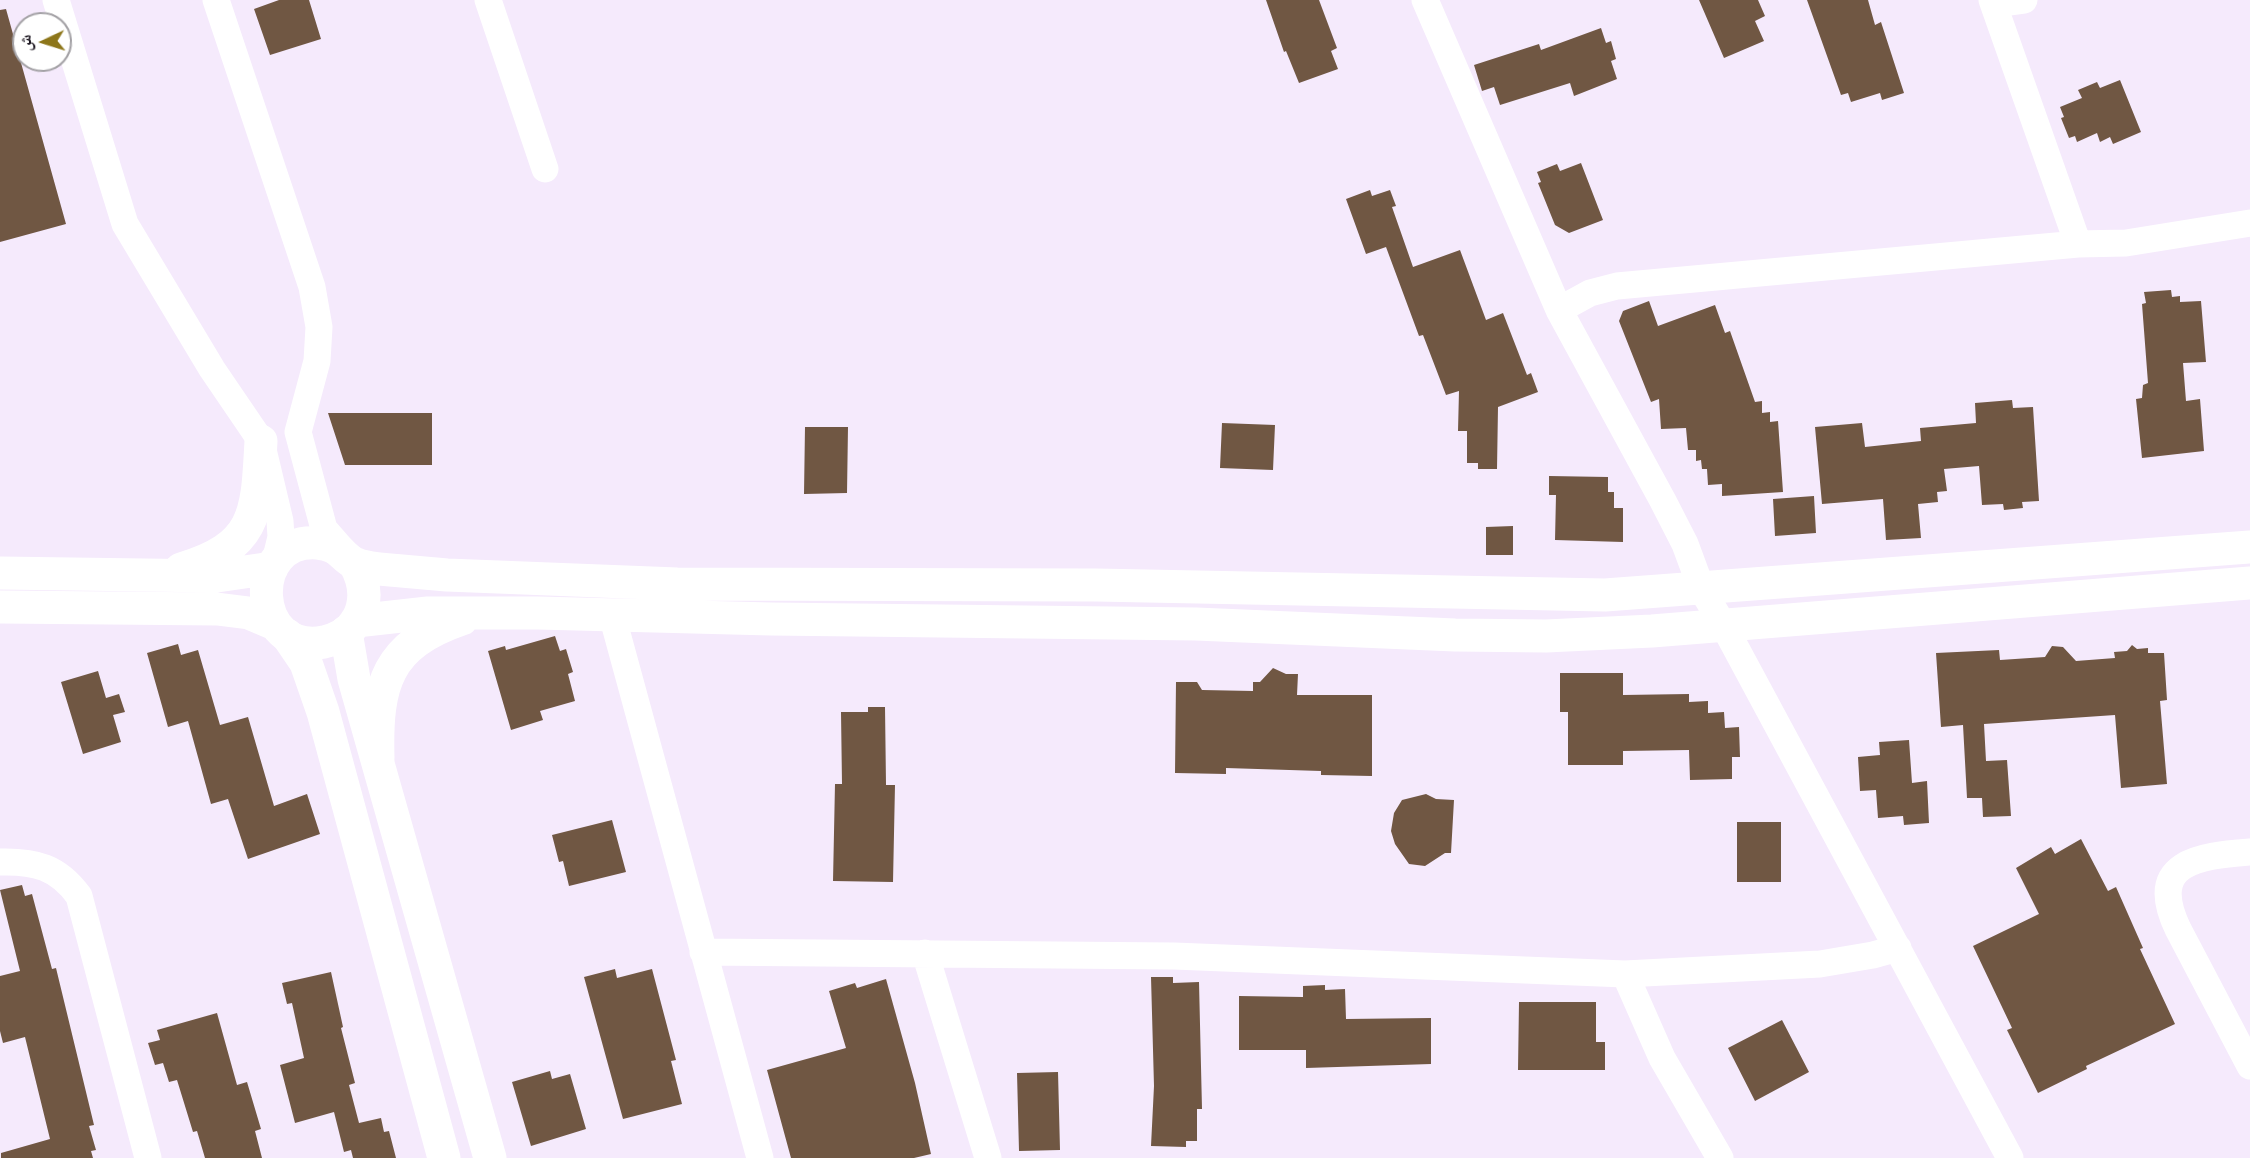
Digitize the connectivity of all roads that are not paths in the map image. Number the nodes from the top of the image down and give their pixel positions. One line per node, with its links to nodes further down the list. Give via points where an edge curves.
1 (56, 0): 12 (street, via 125,224 212,369)
2 (216, 0): 11 (street, via 312,287 319,327 317,361)
3 (488, 0): 7 (street)
4 (1425, 0): 10 (street)
5 (2024, 0): 6 (street)
6 (1993, 2): 9 (street)
7 (545, 169)
8 (2250, 223): 9 (street, via 2126,243)
9 (2078, 244): 10 (street, via 1617,286 1590,293)
10 (1559, 310): 19 (street, via 1664,501)
11 (298, 432): 12 (street); 14 (street, via 324,529)
12 (261, 441): 15 (street, via 280,521 281,537); 17 (main road, via 258,502 248,528 230,547 208,561)
13 (2237, 548): 18 (main road); 19 (main road)
14 (350, 558): 15 (main road, via 331,546 316,543 287,551); 19 (main road, via 422,573 677,584 1096,585 1605,595); 24 (main road, via 362,577 365,592 363,607)
15 (274, 565): 17 (main road, via 217,576); 25 (main road, via 265,593 267,609)
16 (0, 573): 17 (main road)
17 (161, 576)
18 (2238, 584): 23 (main road)
19 (1702, 590): 23 (street)
20 (0, 606): 25 (main road, via 217,609 249,613)
21 (479, 613): 22 (main road); 24 (main road, via 428,613); 26 (main road, via 419,638 396,661 378,705)
22 (612, 615): 23 (main road, via 1173,623 1496,636); 30 (street)
23 (1724, 626): 29 (street)
24 (351, 627): 25 (main road, via 332,640 317,643 301,642); 26 (main road, via 354,679)
25 (281, 629): 35 (main road, via 306,663 323,712)
26 (378, 758): 36 (main road)
27 (2250, 852): 33 (street, via 2189,861 2176,871 2167,893 2178,929)
28 (0, 862): 34 (street, via 24,861 47,868 63,876 79,896)
29 (1898, 948): 32 (street, via 1820,964); 40 (street)
30 (703, 952): 31 (street); 37 (street)
31 (925, 953): 32 (street, via 1174,956); 38 (street)
32 (1625, 974): 39 (street, via 1662,1058)
33 (2250, 1066)
34 (148, 1158)
35 (444, 1158)
36 (490, 1158)
37 (760, 1158)
38 (988, 1158)
39 (1720, 1158)
40 (2010, 1158)

